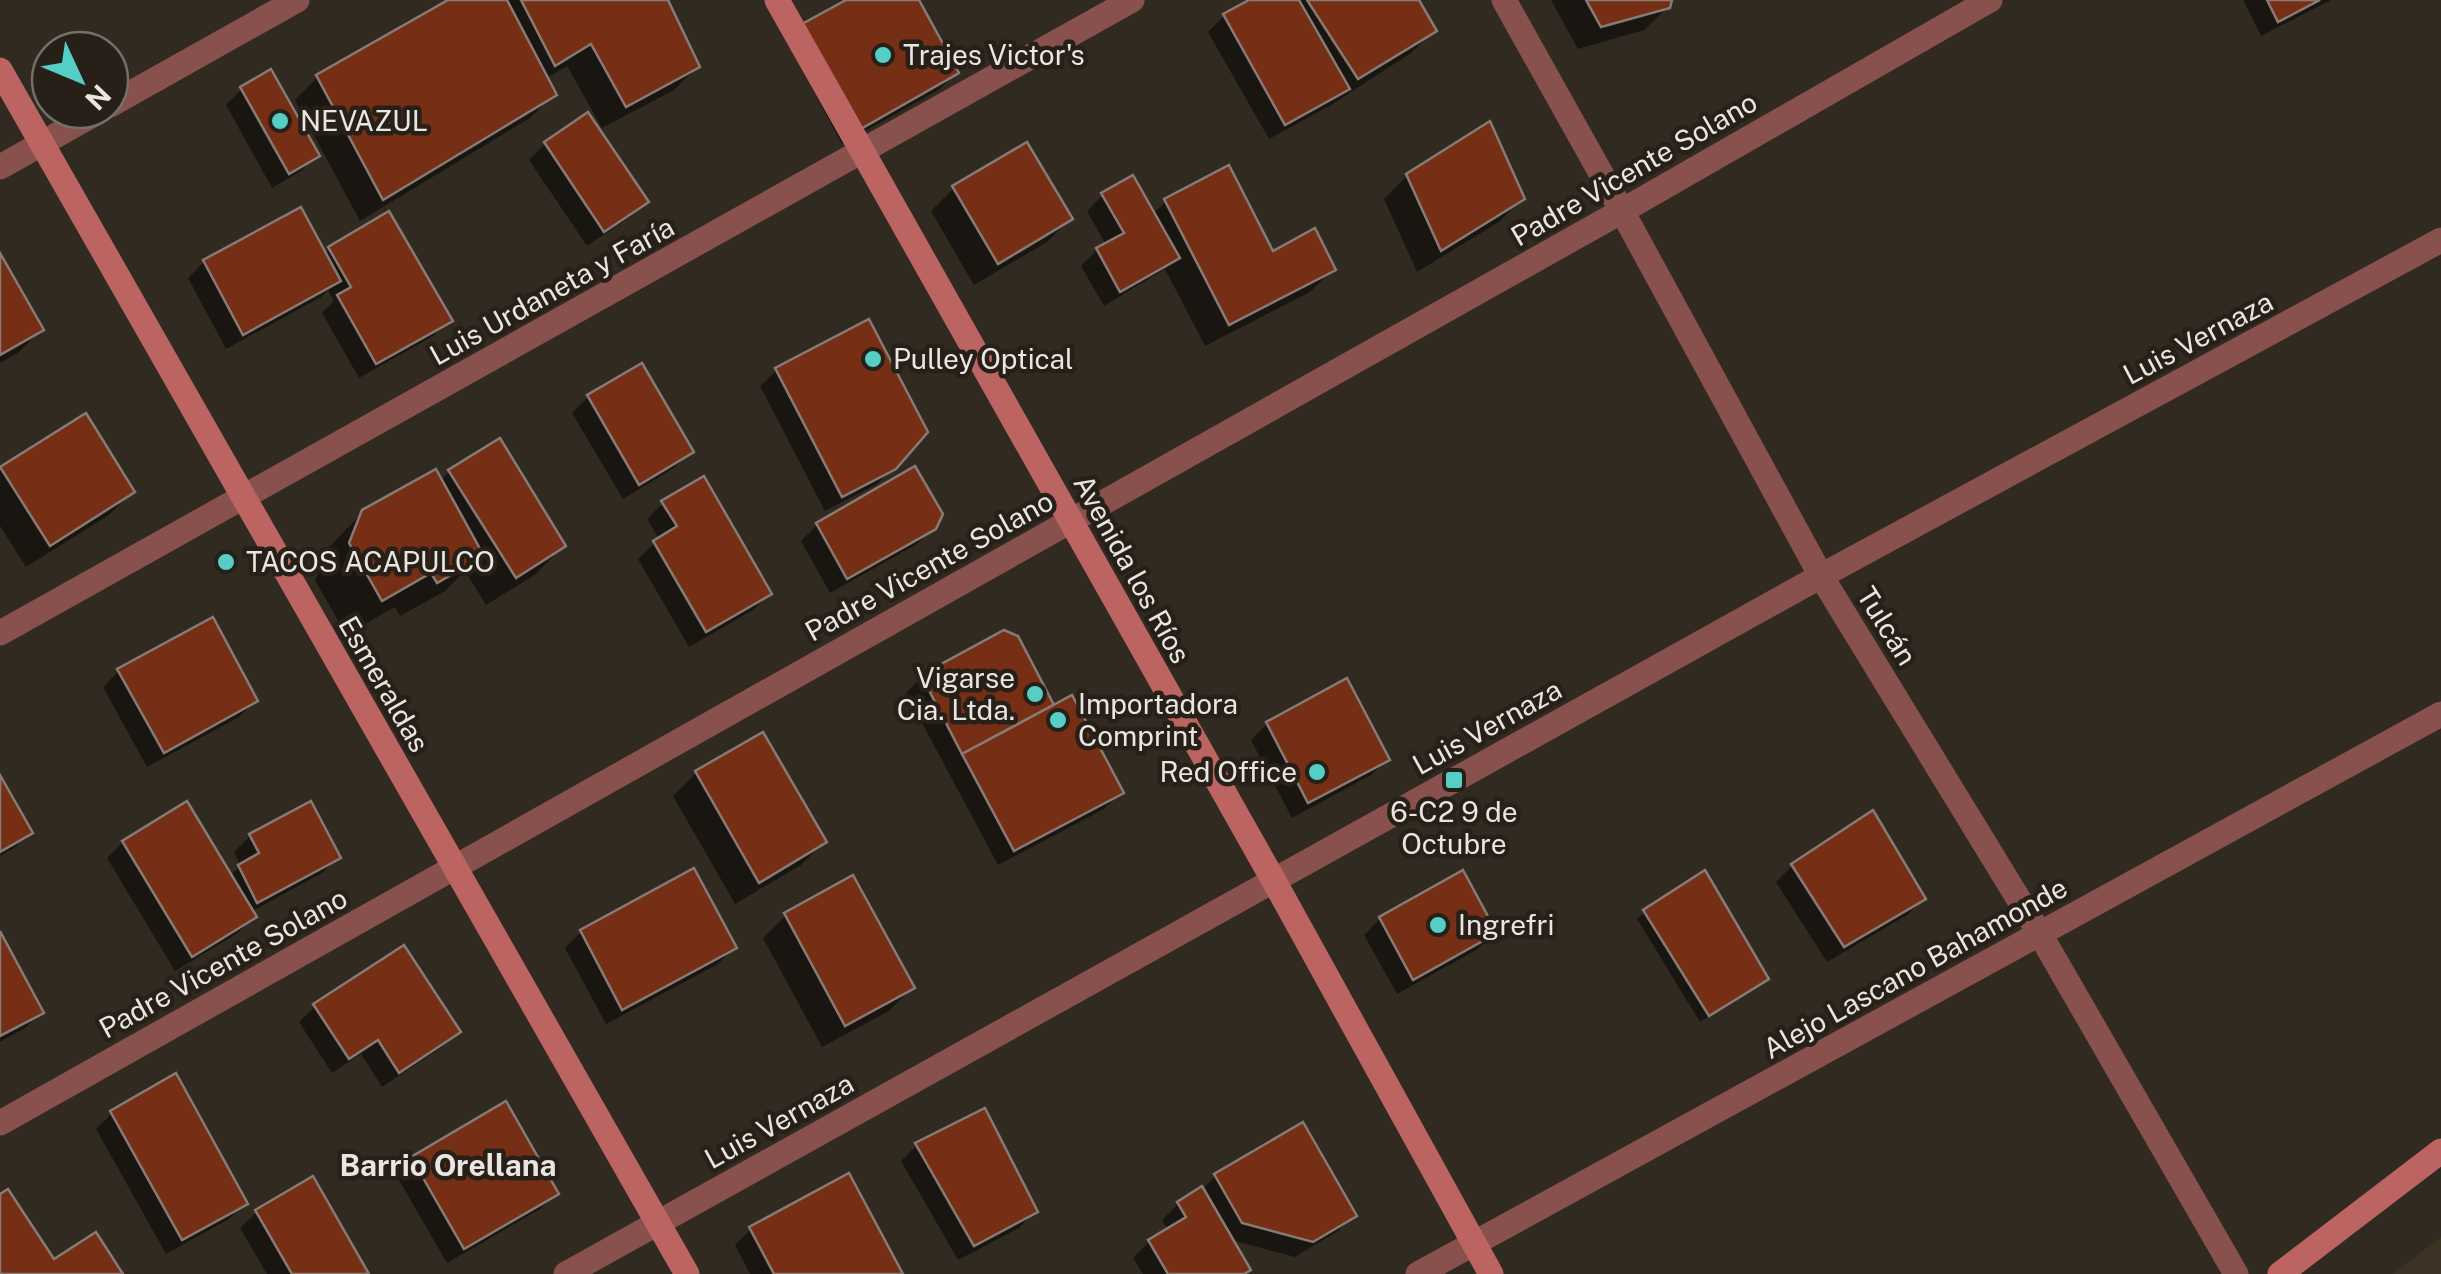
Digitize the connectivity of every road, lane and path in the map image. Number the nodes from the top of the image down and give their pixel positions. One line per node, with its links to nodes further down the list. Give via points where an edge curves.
1 (296, 0): 7 (street)
2 (778, 0): 10 (main road, Avenida los Ríos)
3 (1132, 0): 10 (street, Luis Urdaneta y Faría)
4 (1504, 0): 12 (street, Tulcán)
5 (1990, 0): 12 (street, Padre Vicente Solano)
6 (0, 70): 9 (main road, Esmeraldas)
7 (130, 94)
8 (66, 130): 9 (street)
9 (41, 144): 11 (street); 14 (main road, Esmeraldas)
10 (863, 151): 14 (street, Luis Urdaneta y Faría); 15 (main road, Avenida los Ríos)
11 (0, 167)
12 (1622, 210): 15 (street, Padre Vicente Solano); 16 (street, Tulcán)
13 (2441, 240): 16 (street, Luis Vernaza)
14 (243, 498): 17 (street, Luis Urdaneta y Faría); 19 (main road, Esmeraldas)
15 (1070, 521): 19 (street, Padre Vicente Solano); 20 (main road, Avenida los Ríos)
16 (1821, 576): 20 (street, Luis Vernaza); 21 (street, Tulcán)
17 (0, 633)
18 (2441, 714): 21 (street, Alejo Lascano Bahamonde)
19 (454, 868): 22 (street, Padre Vicente Solano); 24 (main road, Esmeraldas)
20 (1274, 880): 24 (street, Luis Vernaza); 25 (main road, Avenida los Ríos)
21 (2040, 934): 25 (street, Alejo Lascano Bahamonde); 30 (street, Tulcán)
22 (0, 1123)
23 (2441, 1151): 31 (main road)
24 (658, 1223): 26 (street, Luis Vernaza); 27 (main road, Esmeraldas)
25 (1473, 1243): 28 (street, Alejo Lascano Bahamonde); 29 (main road, Avenida los Ríos)
26 (566, 1274)
27 (686, 1274)
28 (1418, 1274)
29 (1492, 1274)
30 (2236, 1274)
31 (2280, 1274)

